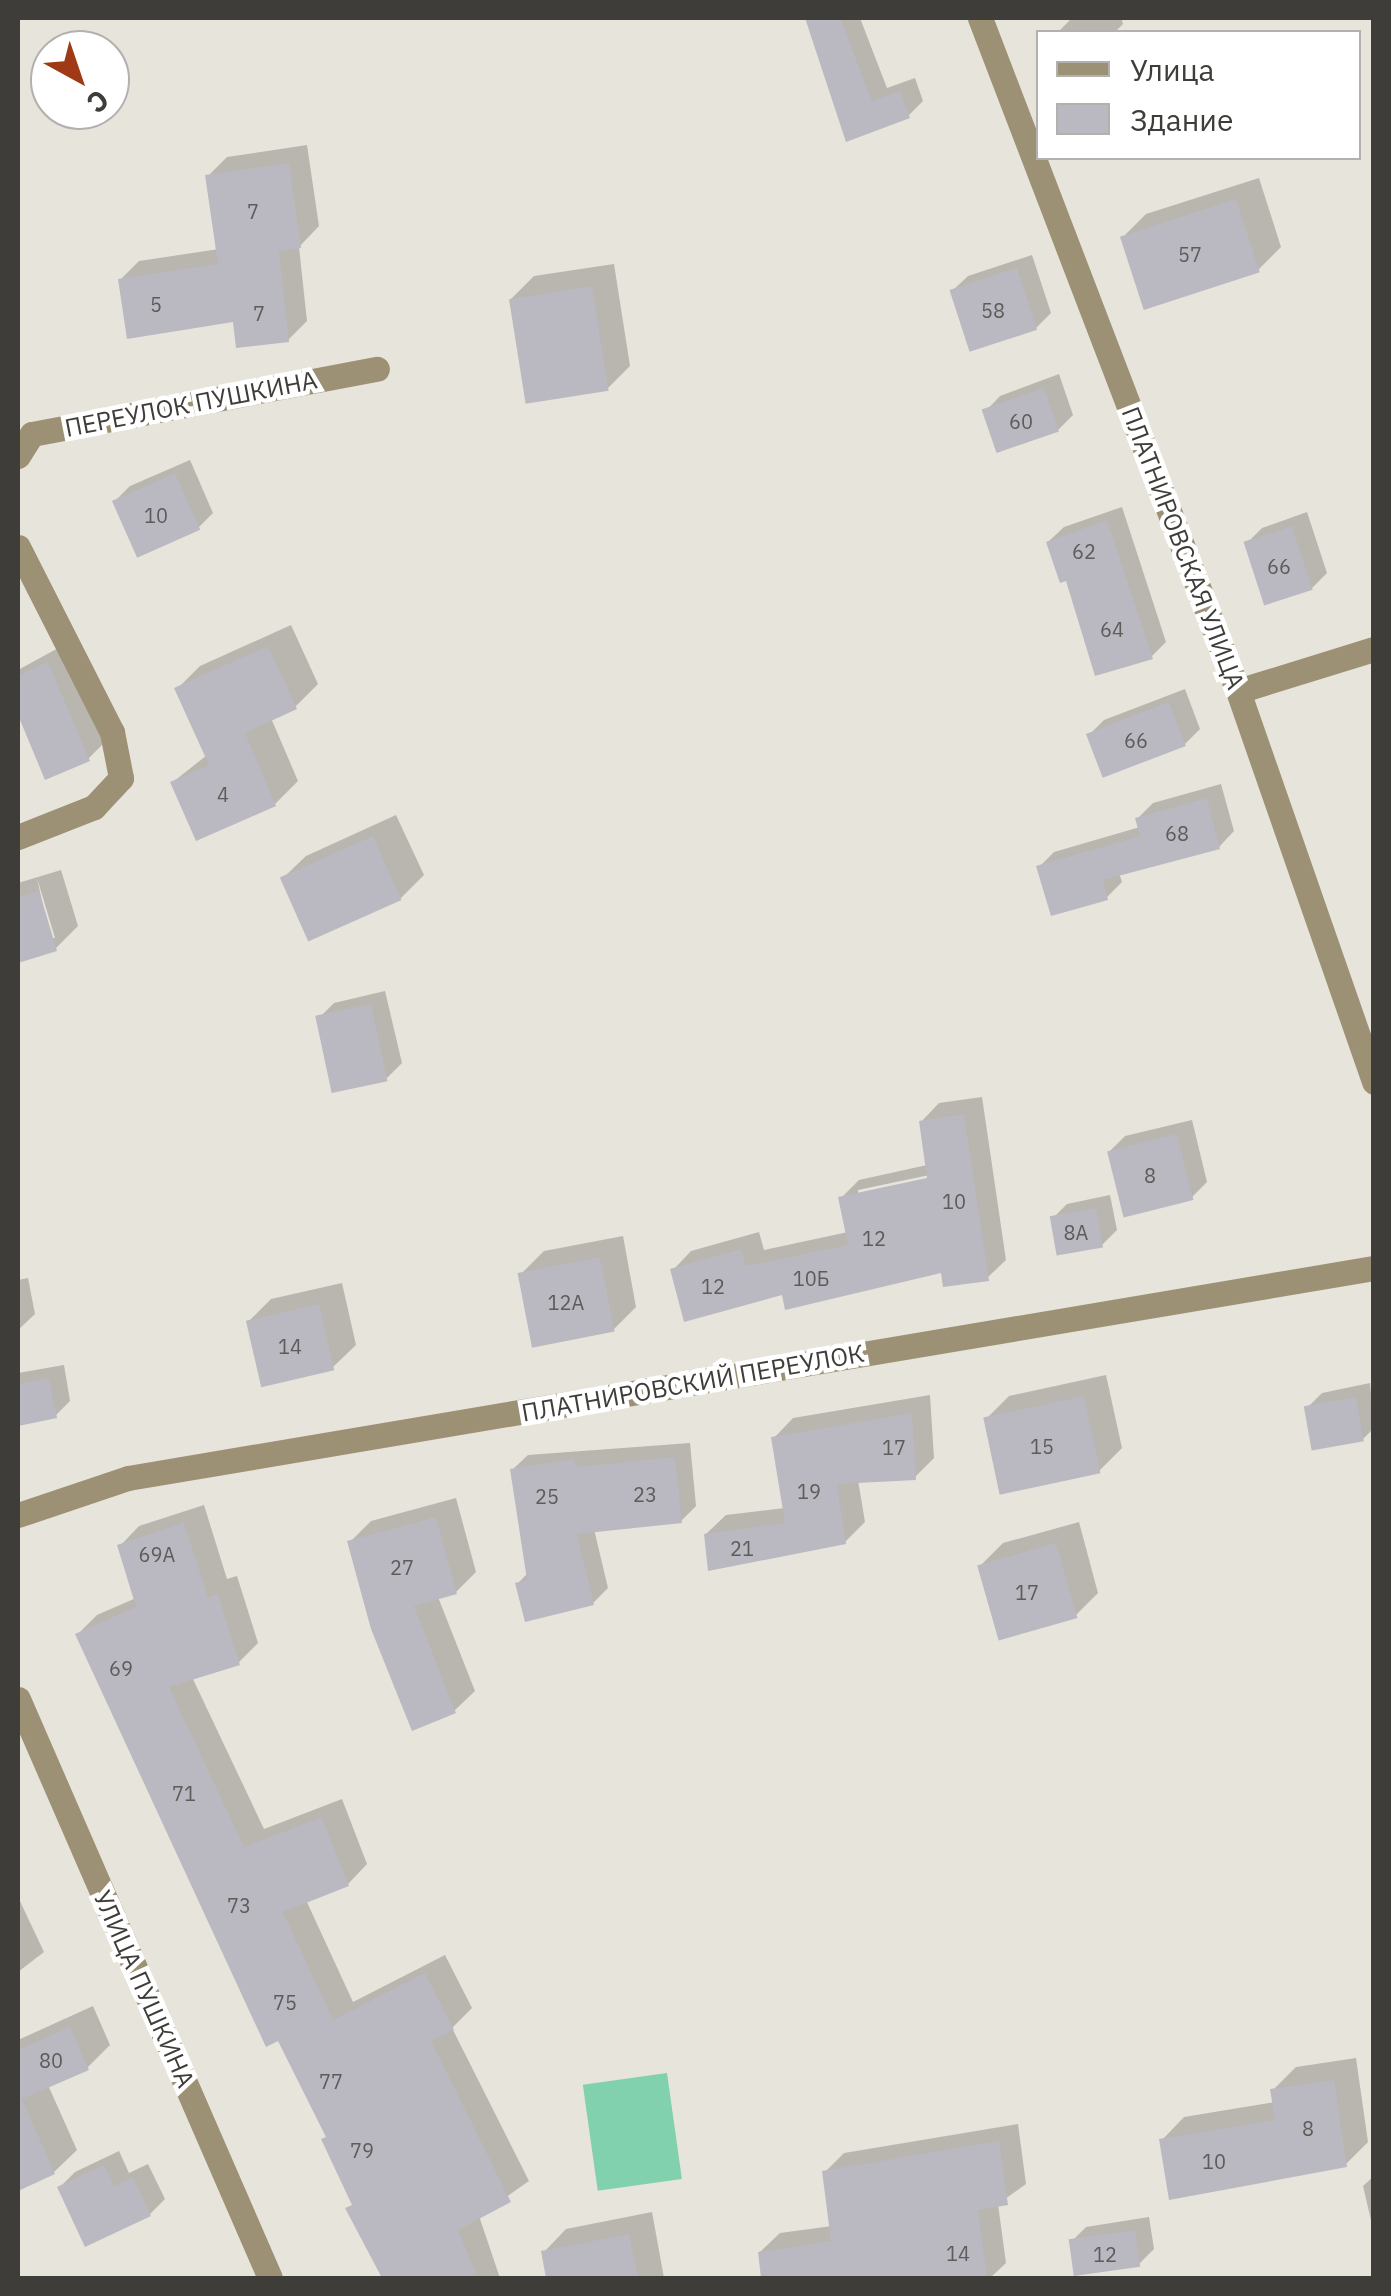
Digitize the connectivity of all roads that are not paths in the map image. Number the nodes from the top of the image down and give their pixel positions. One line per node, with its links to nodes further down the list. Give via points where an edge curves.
1 (980, 18): 6 (street, ПЛАТНИРОВСКАЯ УЛИЦА)
2 (377, 370): 3 (street, ПЕРЕУЛОК ПУШКИНА, via 32,434)
3 (18, 456)
4 (18, 548): 7 (street, via 112,732 122,778 94,807)
5 (1374, 649): 6 (street)
6 (1238, 691): 8 (street, ПЛАТНИРОВСКАЯ УЛИЦА)
7 (18, 837)
8 (1374, 1082)
9 (1374, 1268): 10 (street, ПЛАТНИРОВСКИЙ ПЕРЕУЛОК, via 128,1478)
10 (18, 1516)
11 (18, 1699): 12 (street, УЛИЦА ПУШКИНА)
12 (270, 2278)

